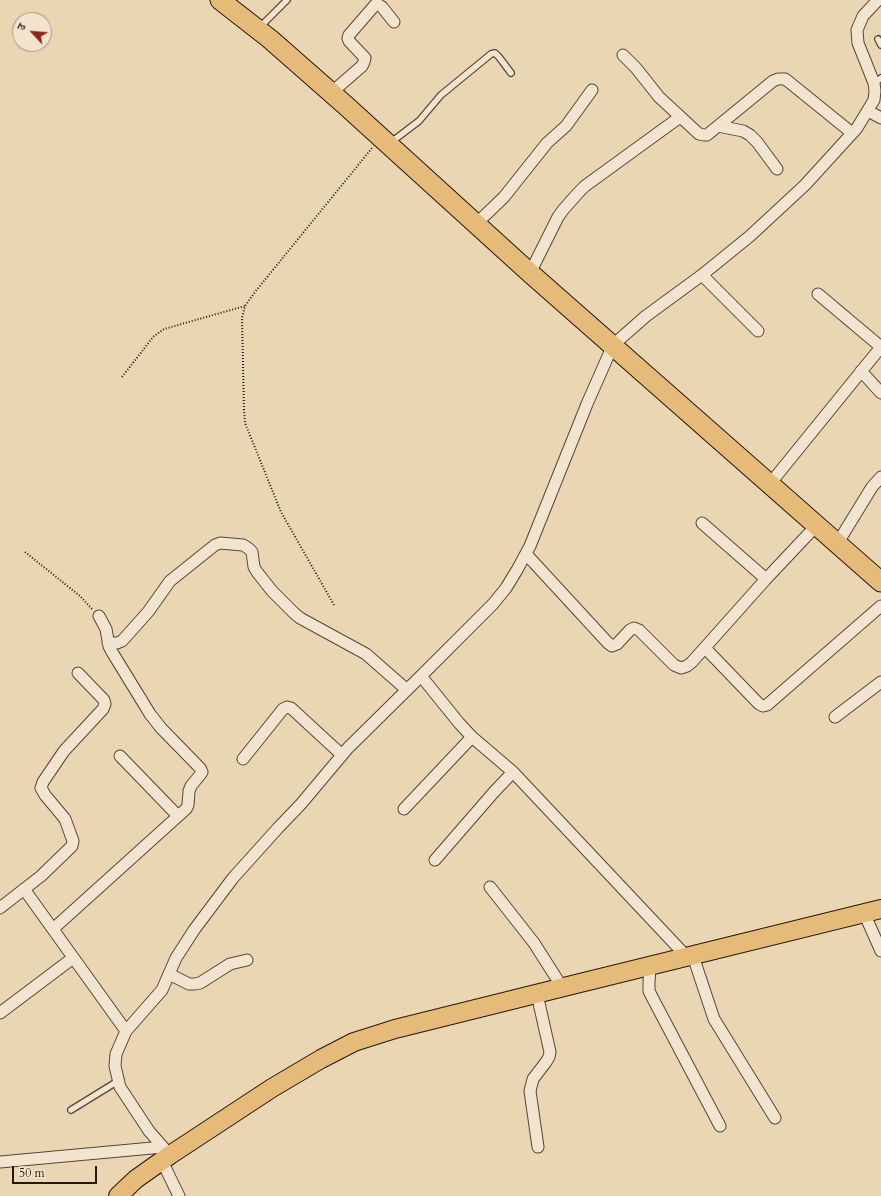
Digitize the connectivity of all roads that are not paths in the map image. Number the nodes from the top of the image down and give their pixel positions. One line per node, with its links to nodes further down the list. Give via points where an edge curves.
1 (220, 0): 5 (highway)
2 (287, 0): 5 (lane)
3 (878, 0): 10 (street, via 863,16 857,30 858,43)
4 (394, 22): 12 (street, via 382,7 375,6 349,35 349,41 365,58 364,62)
5 (257, 29): 12 (highway)
6 (878, 39): 7 (lane)
7 (881, 45)
8 (623, 55): 14 (street, via 659,97)
9 (511, 73): 18 (lane, via 495,53 491,54 441,95 419,120)
10 (878, 81): 13 (street, via 874,100)
11 (592, 90): 20 (street, via 566,126 547,143 504,197)
12 (331, 93): 18 (highway)
13 (866, 114): 15 (street); 17 (street)
14 (680, 116): 16 (street, via 699,134 707,135); 21 (street, via 578,193 558,217)
15 (881, 118)
16 (718, 126): 17 (street, via 778,79 788,82); 19 (street, via 750,135)
17 (855, 130): 22 (street, via 805,185 750,236)
18 (385, 141): 20 (highway)
19 (777, 169)
20 (476, 224): 21 (highway)
21 (530, 273): 25 (highway)
22 (702, 275): 24 (street); 25 (street, via 646,316)
23 (818, 294): 26 (street)
24 (758, 331)
25 (613, 345): 30 (highway); 34 (street)
26 (881, 347): 27 (street)
27 (861, 372): 28 (street); 30 (street)
28 (881, 393)
29 (881, 477): 33 (street, via 872,487)
30 (769, 484): 32 (highway)
31 (702, 523): 35 (street)
32 (816, 526): 33 (highway); 35 (street)
33 (837, 544): 36 (highway)
34 (526, 554): 40 (street, via 612,646 634,628 674,665 681,668 692,662); 42 (street, via 506,588)
35 (766, 579): 40 (street)
36 (881, 582)
37 (881, 606): 40 (street, via 763,706)
38 (99, 616): 39 (street, via 106,629)
39 (108, 643): 44 (street, via 122,641 148,612 170,580 215,545 243,545 252,552 257,572 294,613 366,654); 52 (street, via 160,728 202,772 191,786 186,809)
40 (705, 648)
41 (78, 674): 55 (street, via 105,704 64,750 41,788 65,819 73,841 72,846)
42 (421, 676): 44 (street); 46 (street)
43 (881, 682): 45 (street)
44 (407, 690): 47 (street)
45 (835, 717)
46 (472, 737): 50 (street); 51 (street)
47 (342, 755): 49 (street, via 287,707); 64 (street, via 233,878 194,930)
48 (120, 756): 52 (street)
49 (243, 759)
50 (513, 772): 53 (street); 60 (street)
51 (404, 809)
52 (178, 816): 58 (street)
53 (435, 860)
54 (490, 887): 65 (street, via 534,943)
55 (24, 889): 56 (street); 58 (street)
56 (0, 908)
57 (873, 911): 59 (street); 60 (main road)
58 (53, 929): 61 (street)
59 (881, 951)
60 (690, 956): 63 (main road); 71 (street, via 714,1019)
61 (74, 958): 67 (street); 68 (street)
62 (247, 960): 64 (street, via 230,964 200,983 189,984)
63 (650, 966): 65 (main road); 72 (street, via 649,991 652,998)
64 (169, 974): 68 (street, via 162,990)
65 (562, 987): 66 (main road)
66 (537, 994): 73 (street, via 550,1052 533,1079 530,1091); 74 (main road, via 395,1029 354,1042 272,1088)
67 (0, 1013)
68 (126, 1031): 69 (street, via 114,1066)
69 (118, 1081): 70 (lane); 74 (street)
70 (71, 1110)
71 (776, 1118)
72 (720, 1126)
73 (538, 1147)
74 (165, 1154): 75 (street); 76 (main road); 77 (street)
75 (0, 1162)
76 (124, 1194)
77 (179, 1196)

